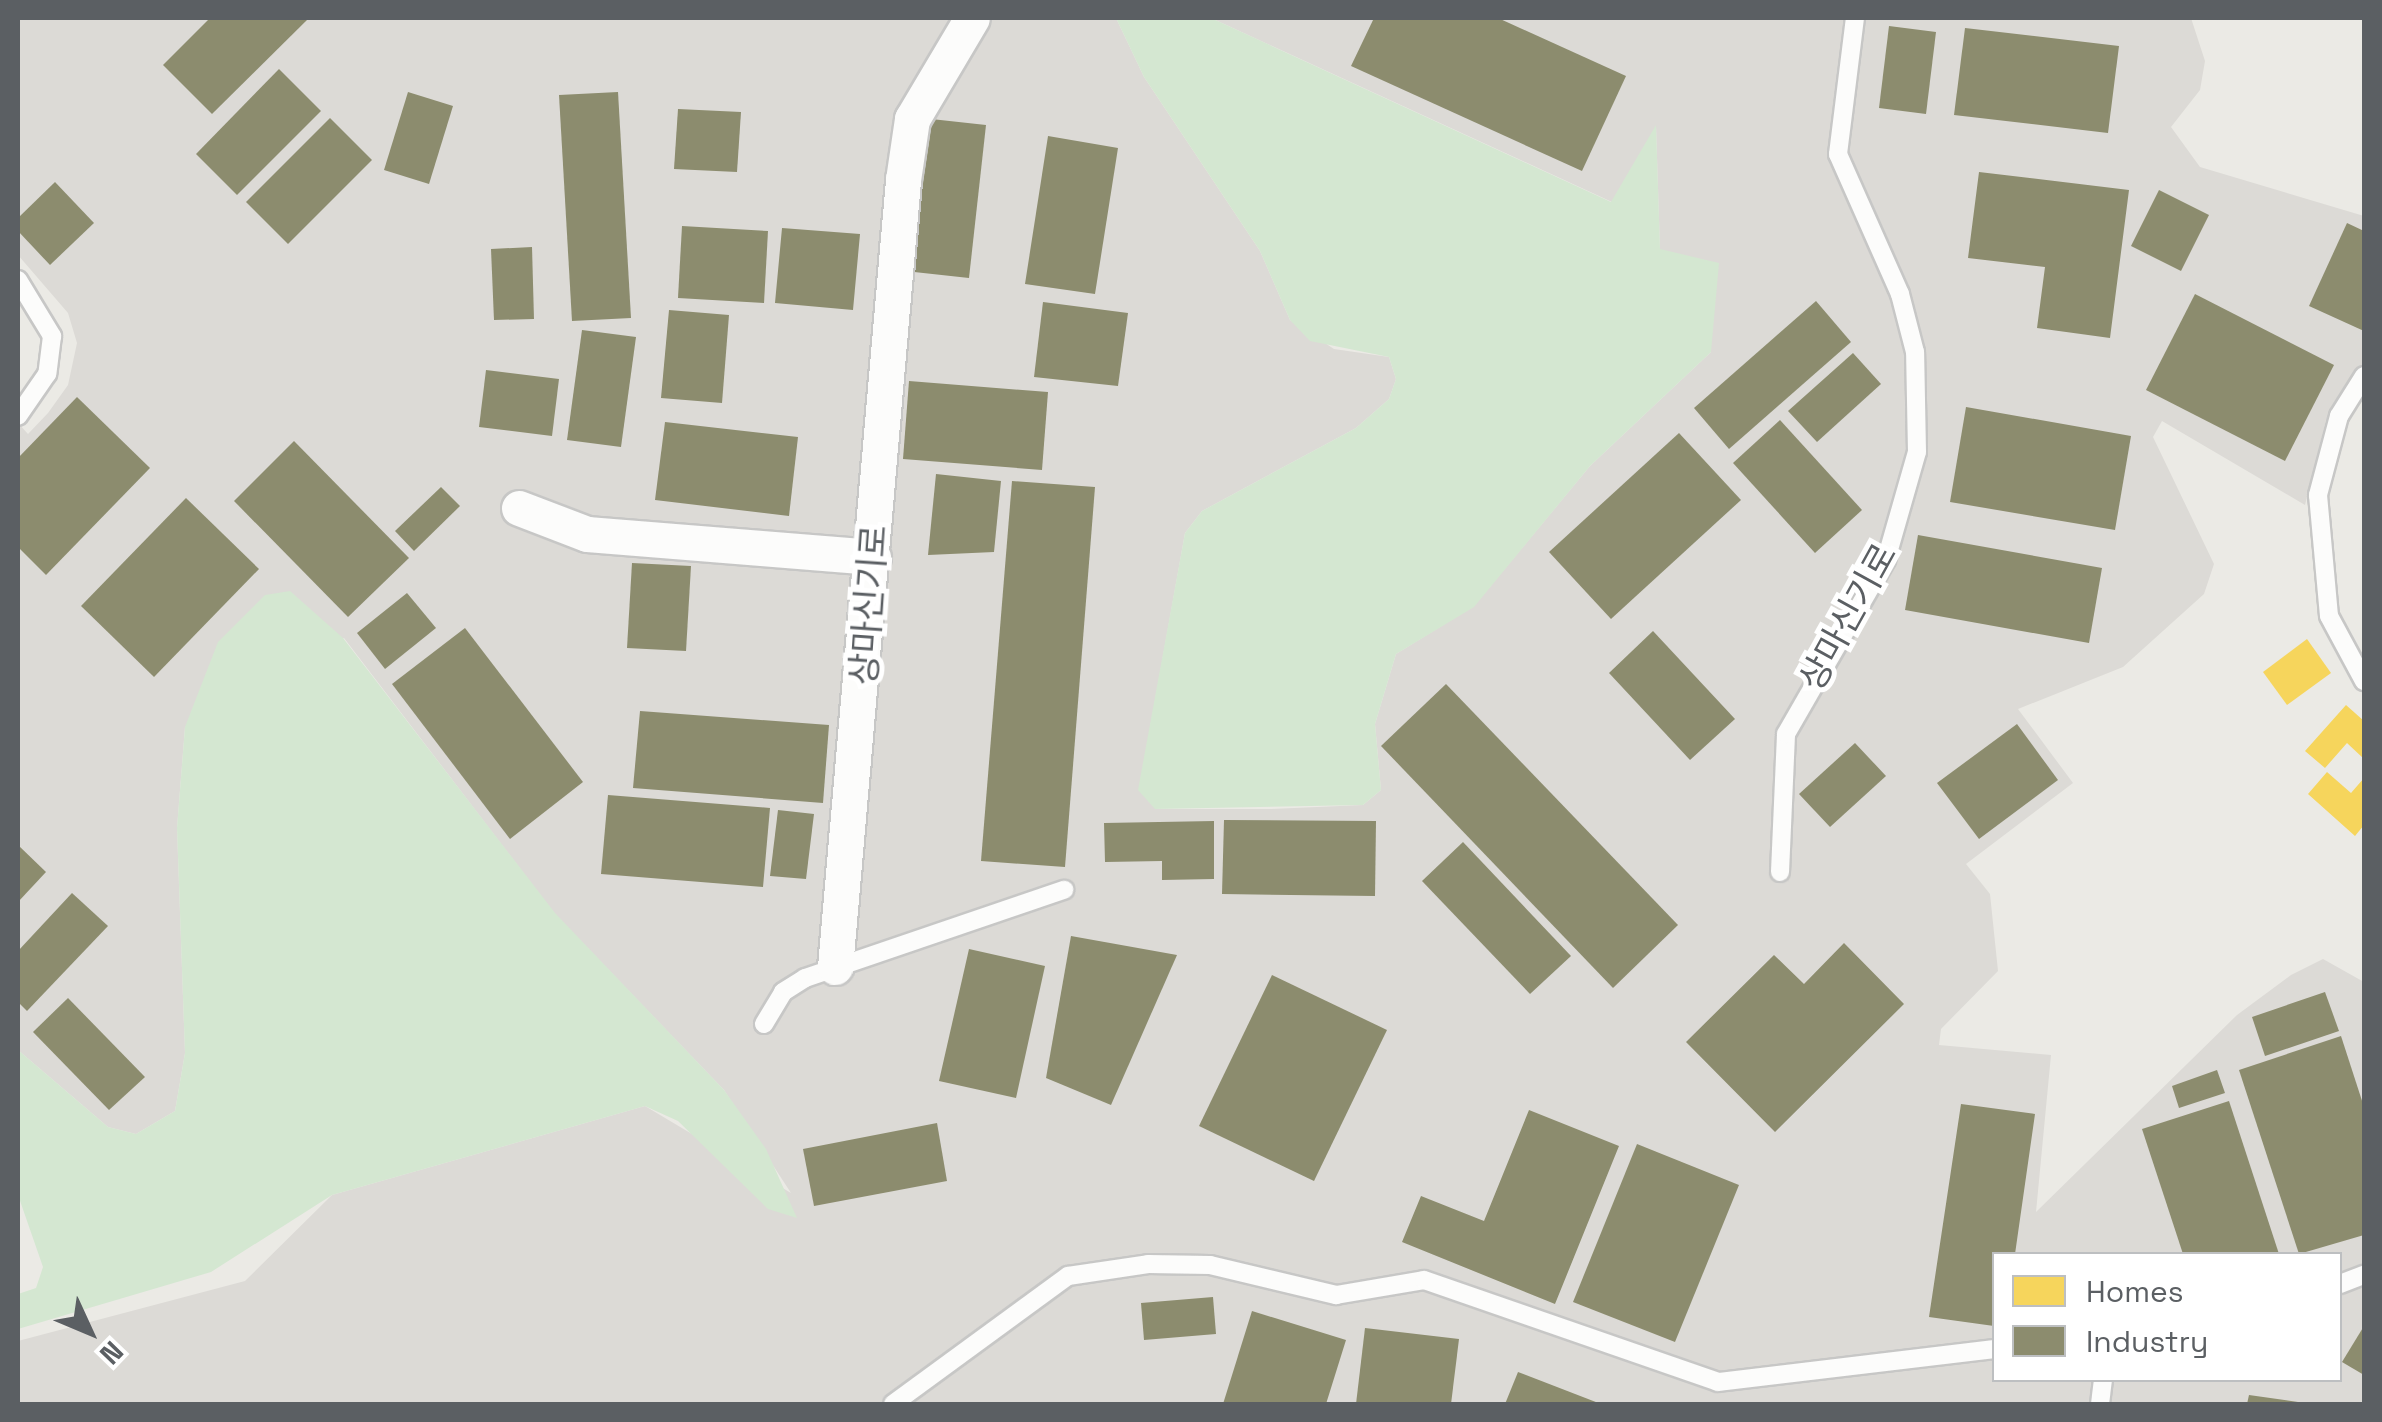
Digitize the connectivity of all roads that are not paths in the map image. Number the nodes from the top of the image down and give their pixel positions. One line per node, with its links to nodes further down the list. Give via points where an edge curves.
1 (972, 18): 7 (street, 상마신기로, via 912,119)
2 (1855, 18): 9 (lane, 상마신기로, via 1838,154 1900,294 1915,352 1917,452 1886,560 1786,734)
3 (18, 280): 5 (lane, via 52,336 47,374)
4 (2364, 376): 8 (lane, via 2339,416 2318,495 2328,616)
5 (18, 416)
6 (520, 508): 7 (street, via 602,536)
7 (872, 557): 11 (street, 상마신기로)
8 (2364, 681)
9 (1780, 872)
10 (1064, 890): 11 (lane)
11 (835, 967): 12 (lane, via 783,992)
12 (764, 1024)
13 (1992, 1349): 14 (lane, via 1718,1382 1424,1280 1336,1295 1210,1264 1148,1264 1068,1276)
14 (893, 1404)

